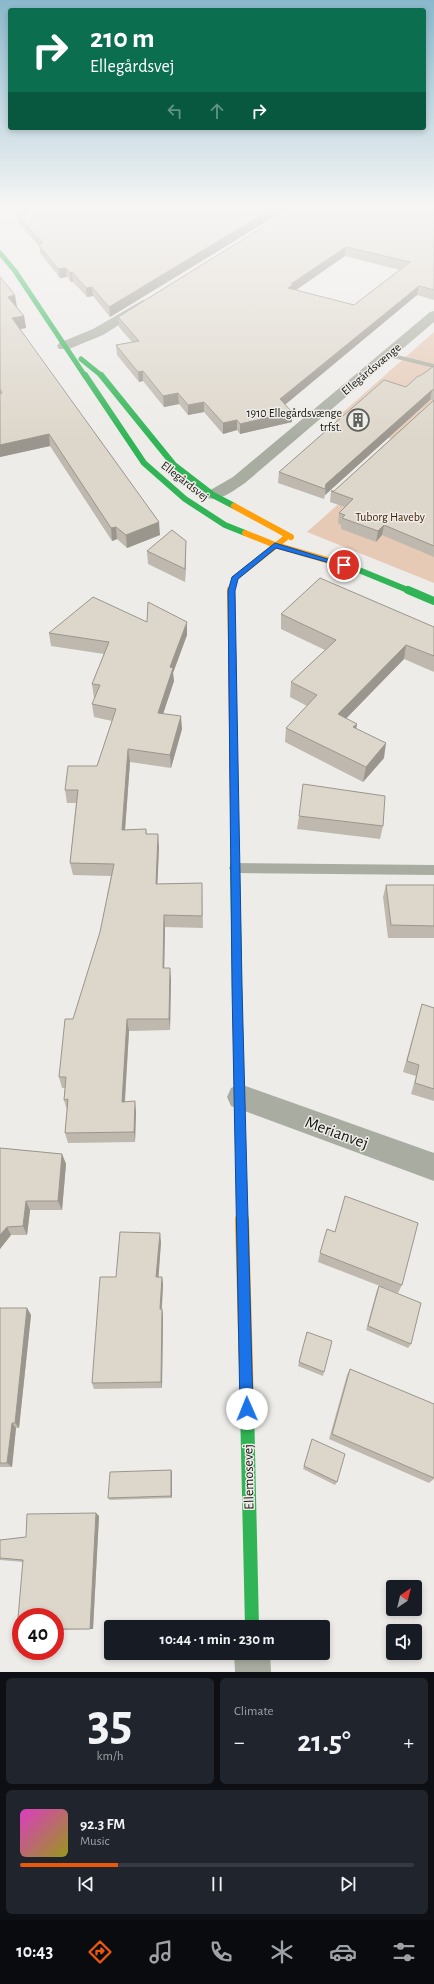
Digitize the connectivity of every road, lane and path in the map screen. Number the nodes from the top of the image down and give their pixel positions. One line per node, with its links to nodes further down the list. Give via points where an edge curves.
1 (24, 285): 4 (street, Ellegårdsvej)
2 (152, 299): 4 (street, via 98,332)
3 (434, 315): 5 (street, Ellegårdsvænge)
4 (64, 346): 7 (street, Ellegårdsvej, via 105,378 174,465); 9 (street, Ellegårdsvej, via 144,463 185,499 225,524)
5 (388, 354): 6 (lane); 7 (street, Ellegårdsvænge, via 239,480)
6 (434, 366)
7 (213, 495): 8 (street, Ellegårdsvej)
8 (288, 536): 9 (street, Ellemosevej); 10 (street, Ellegårdsvej)
9 (275, 546): 10 (street, Ellegårdsvej); 12 (street, Ellemosevej, via 235,578 232,591)
10 (344, 565): 11 (street, Ellegårdsvej)
11 (434, 602)
12 (235, 868): 13 (lane); 14 (street, Ellemosevej)
13 (434, 870)
14 (240, 1097): 15 (street, Merianvej); 16 (street, Ellemosevej)
15 (434, 1167)
16 (252, 1620)
17 (252, 1660): 18 (street)
18 (253, 1672)

